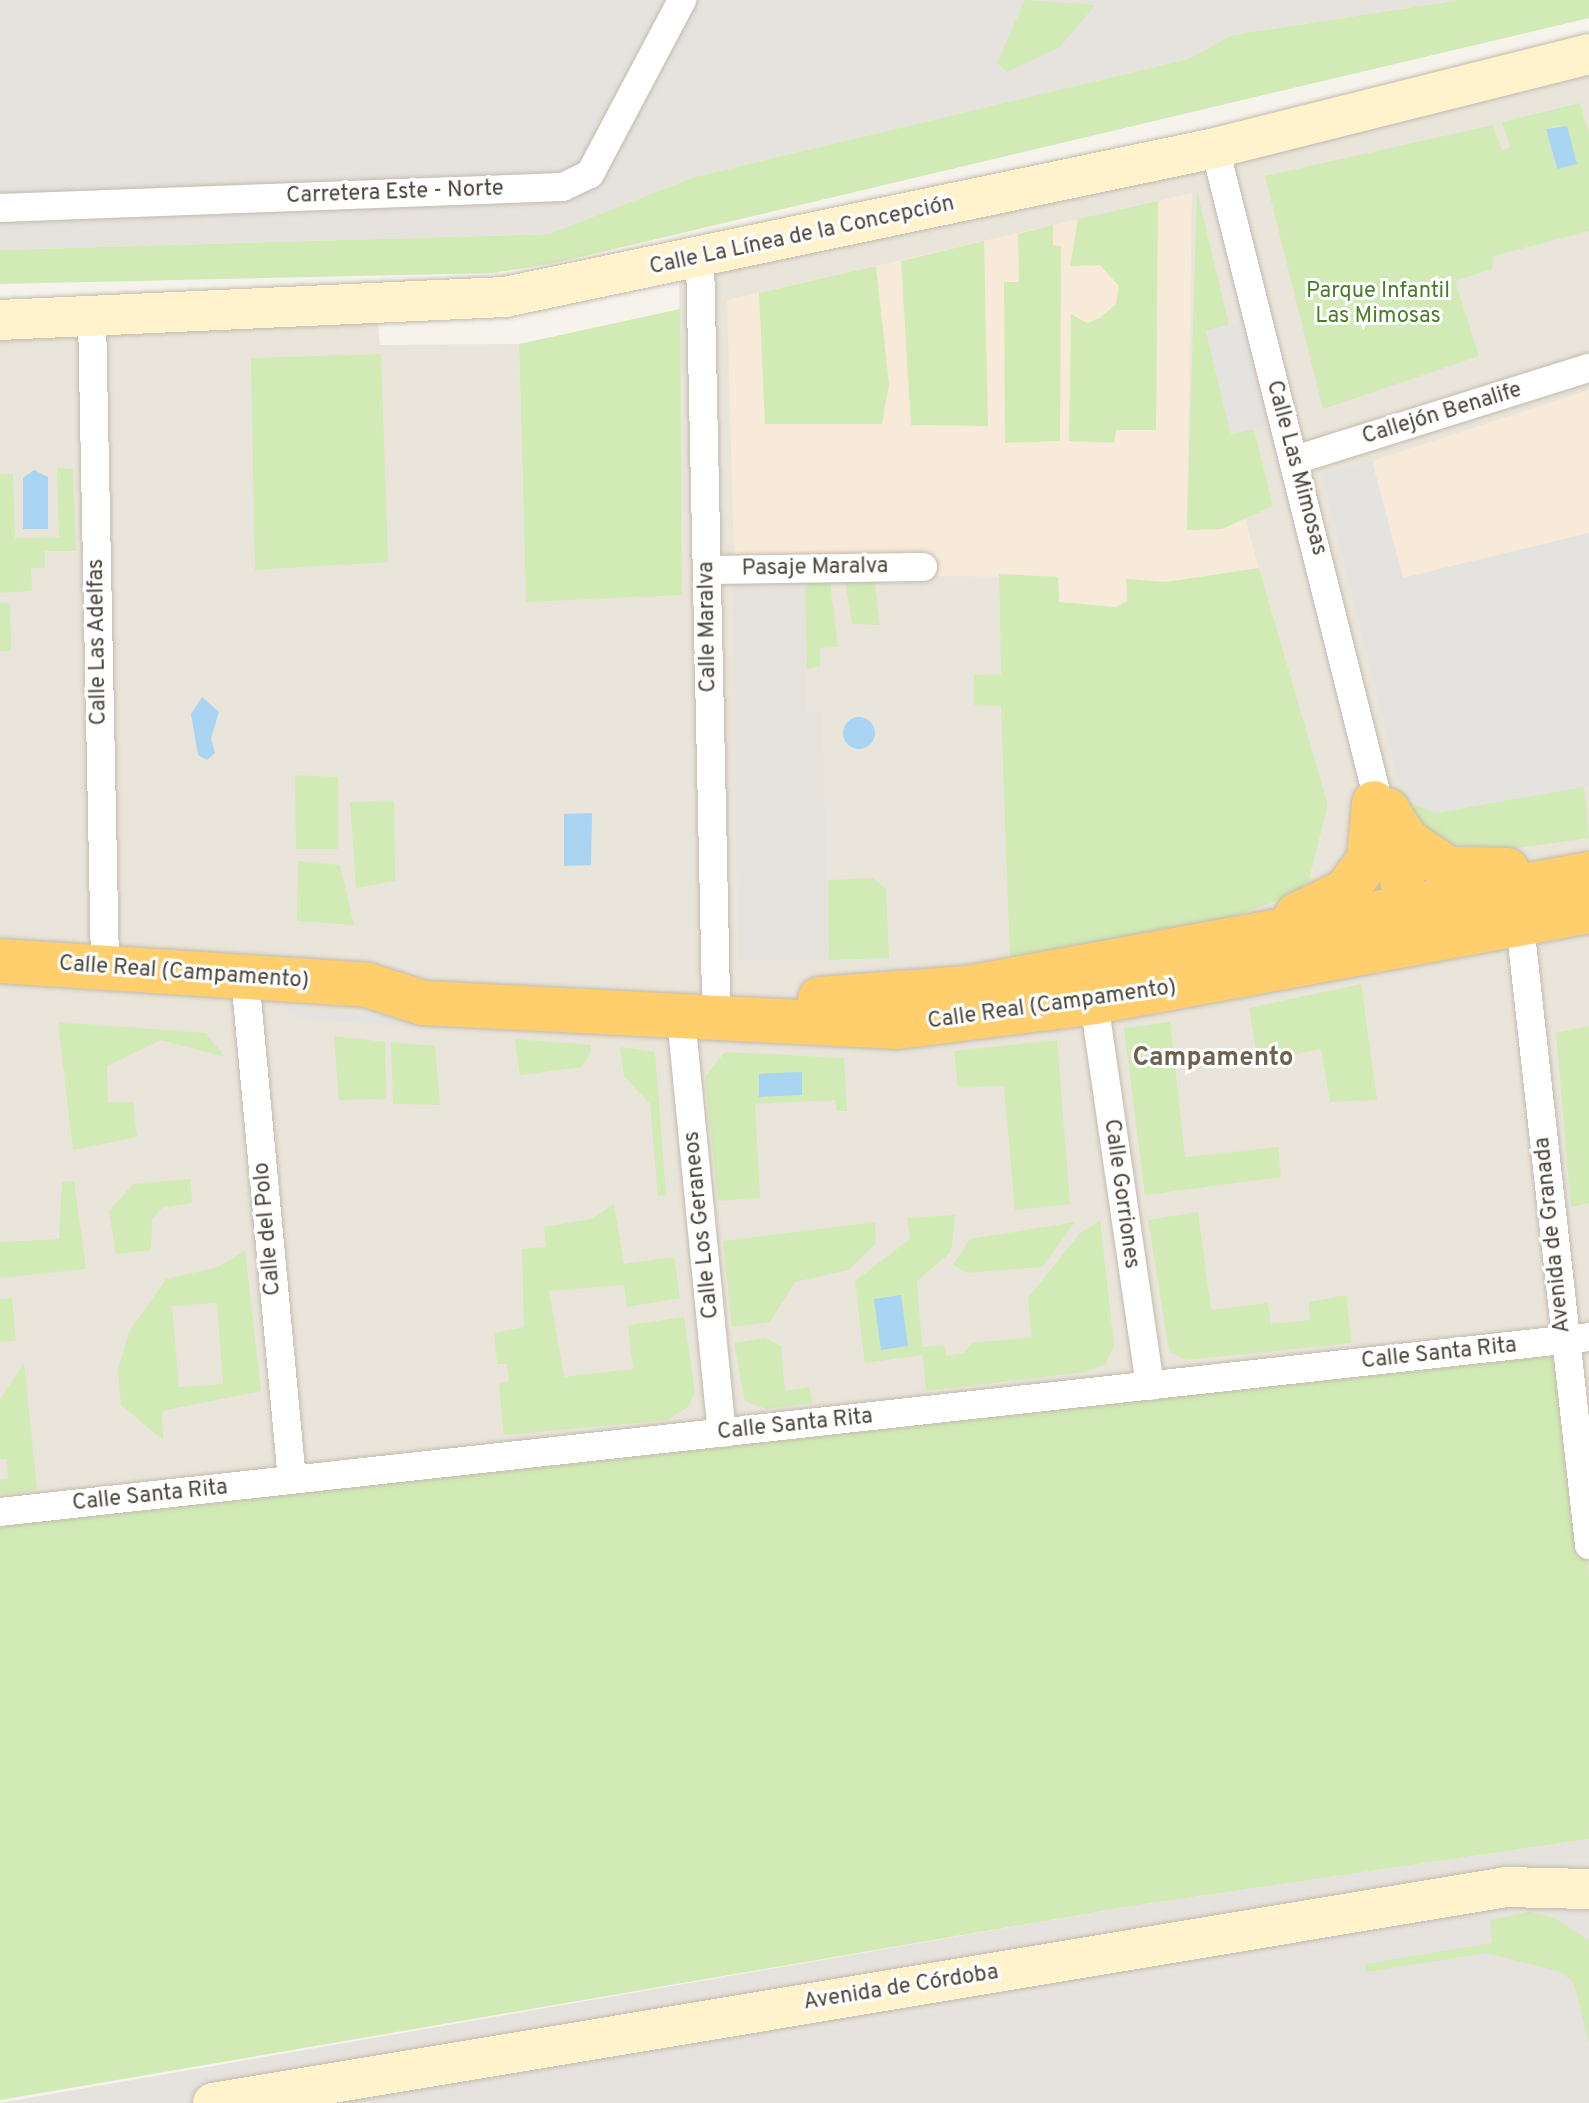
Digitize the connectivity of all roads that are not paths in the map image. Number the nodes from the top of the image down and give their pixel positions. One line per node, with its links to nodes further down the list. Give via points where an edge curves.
1 (682, 0): 4 (street, Carretera Este - Norte, via 590,174 563,187)
2 (1589, 54): 3 (street, Calle La Línea de la Concepción)
3 (1215, 148): 5 (street, Calle La Línea de la Concepción); 9 (street, Calle Las Mimosas)
4 (0, 208)
5 (700, 258): 6 (street, Calle La Línea de la Concepción, via 505,297); 11 (street, Calle Maralva)
6 (92, 317): 7 (street, Calle La Línea de la Concepción); 21 (street, Calle Las Adelfas)
7 (0, 320)
8 (1589, 368): 9 (street, Callejón Benalife)
9 (1295, 460): 12 (street, Calle Las Mimosas)
10 (923, 567): 11 (street, Pasaje Maralva)
11 (707, 570): 24 (street, Calle Maralva)
12 (1379, 803): 13 (highway, via 1407,841 1448,869 1488,874); 16 (highway, via 1405,887); 19 (highway, via 1369,859 1346,891 1322,907)
13 (1589, 859)
14 (1589, 874): 16 (highway, Calle Real (Campamento))
15 (1589, 890): 16 (highway, via 1433,922)
16 (1402, 910): 19 (highway, Calle Real (Campamento)); 23 (highway, via 1387,930 1124,978)
17 (1589, 911): 18 (highway, Calle Real (Campamento))
18 (1520, 925): 23 (highway, Calle Real (Campamento)); 25 (street, Avenida de Granada)
19 (1207, 945): 24 (highway, Calle Real (Campamento), via 968,988)
20 (0, 961): 21 (highway, Calle Real (Campamento))
21 (105, 967): 22 (highway, Calle Real (Campamento))
22 (245, 977): 24 (highway, Calle Real (Campamento), via 367,985 423,1003); 28 (street, Calle del Polo)
23 (1094, 1002): 24 (highway, Calle Real (Campamento), via 897,1027); 26 (street, Calle Gorriones)
24 (699, 1006): 27 (street, Calle Los Geraneos)
25 (1577, 1339): 26 (street, Calle Santa Rita); 30 (street, Avenida de Granada)
26 (1150, 1386): 27 (street, Calle Santa Rita)
27 (722, 1433): 28 (street, Calle Santa Rita)
28 (292, 1480): 29 (street, Calle Santa Rita)
29 (0, 1512)
30 (1589, 1545)
31 (1589, 1889): 32 (street, Avenida de Córdoba, via 1506,1887)
32 (213, 2103)

